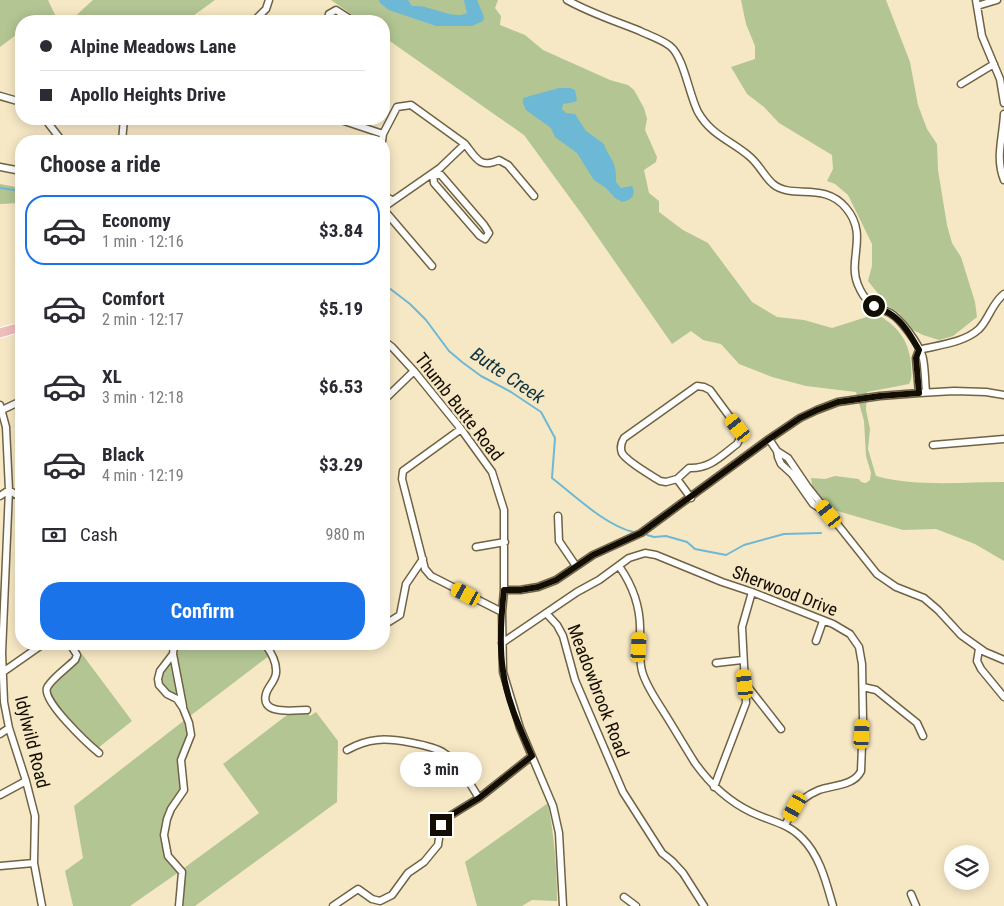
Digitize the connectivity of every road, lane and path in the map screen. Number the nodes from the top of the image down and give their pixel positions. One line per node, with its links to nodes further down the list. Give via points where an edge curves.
1 (269, 0): 5 (street)
2 (567, 0): 33 (street, via 671,47 682,66 698,112 706,123 716,134 750,157 775,186 828,194 838,200 856,227 857,284 868,302 901,323)
3 (997, 0): 4 (street)
4 (976, 3): 8 (street, via 982,36)
5 (260, 15)
6 (330, 15): 7 (street, via 336,10)
7 (343, 15)
8 (994, 64): 9 (street); 12 (street)
9 (961, 84)
10 (0, 96): 11 (street)
11 (15, 100)
12 (1004, 103)
13 (1004, 114): 24 (street, via 999,158)
14 (390, 120): 20 (street, via 397,107 411,105)
15 (50, 125): 19 (street)
16 (362, 125): 18 (street)
17 (388, 125): 18 (street)
18 (383, 134)
19 (57, 135)
20 (465, 144): 23 (street); 25 (street, via 480,162 490,164 499,160 508,165)
21 (0, 167): 22 (street)
22 (15, 170)
23 (433, 173): 23 (street, via 434,182 486,239 489,233 484,225 441,175); 26 (street)
24 (1004, 180)
25 (534, 196)
26 (392, 200)
27 (390, 215): 28 (street)
28 (432, 266)
29 (1004, 294): 33 (street, via 979,329 969,336)
30 (15, 328): 31 (main road)
31 (0, 333)
32 (390, 346): 34 (street, Thumb Butte Road)
33 (919, 350): 35 (street, via 923,357 920,364)
34 (414, 371): 36 (street); 40 (street, Thumb Butte Road)
35 (923, 392): 37 (street); 41 (street, via 838,402 800,418)
36 (390, 394)
37 (1004, 395)
38 (15, 403): 39 (street)
39 (1, 408): 45 (street, Idylwild Road, via 6,427)
40 (461, 429): 50 (street, Thumb Butte Road, via 492,472 504,510); 52 (street, via 403,471 402,479)
41 (769, 439): 48 (street); 63 (street, via 781,464 800,481 813,504 829,514 877,574 896,587 924,598)
42 (1004, 439): 43 (street)
43 (933, 445)
44 (677, 479): 44 (street, via 689,468 707,466 740,439 738,428 710,390 704,387 697,386 624,438 621,444 625,458 660,482); 48 (street)
45 (9, 490): 46 (street); 47 (street); 72 (street, Idylwild Road)
46 (15, 494)
47 (0, 496)
48 (691, 498): 53 (street, via 641,533)
49 (558, 516): 53 (street, via 558,541)
50 (505, 542): 51 (street); 55 (street, Thumb Butte Road)
51 (476, 547)
52 (422, 559): 57 (street, via 431,576); 59 (street, via 406,584 400,615)
53 (576, 566): 55 (street, via 556,580 538,587)
54 (619, 566): 56 (street, Sherwood Drive, via 636,555 656,555); 58 (street, Sherwood Drive); 86 (street, via 634,592 638,609 642,672 695,763)
55 (504, 590): 57 (street, Thumb Butte Road)
56 (752, 592): 60 (street, Sherwood Drive); 69 (street, via 742,627)
57 (502, 612): 62 (street, Thumb Butte Road)
58 (546, 613): 62 (street, Sherwood Drive); 99 (street, Meadowbrook Road, via 564,636 575,680 623,792 662,853 683,873)
59 (390, 621)
60 (823, 621): 61 (street); 74 (street, Sherwood Drive, via 850,634 859,647)
61 (816, 641)
62 (502, 643): 84 (street, Thumb Butte Road, via 503,672)
63 (979, 649): 70 (street); 75 (street, via 977,661 981,669)
64 (34, 650): 72 (street)
65 (74, 650): 83 (street, via 77,656 75,660 49,684 47,695 62,718)
66 (173, 650): 68 (street)
67 (269, 650): 77 (street, via 276,671 266,702 272,709 281,711)
68 (173, 654): 76 (street); 76 (street, via 160,671 159,685)
69 (742, 660): 71 (street); 73 (street)
70 (1004, 660)
71 (716, 663)
72 (3, 672): 78 (street, Idylwild Road)
73 (745, 684): 79 (street); 86 (street, via 746,703)
74 (863, 687): 81 (street, via 876,690 917,723); 89 (street, Sherwood Drive, via 859,776 850,782 818,790 803,799)
75 (1004, 697)
76 (183, 708): 95 (street, via 191,736 181,760 184,790 170,809 164,835 168,856 182,872)
77 (307, 710)
78 (9, 728): 80 (street); 85 (street, Idylwild Road)
79 (781, 729)
80 (0, 734)
81 (923, 736)
82 (348, 750): 88 (street, via 377,740 414,743 443,752 458,765)
83 (99, 753)
84 (532, 756): 88 (street); 97 (street, Thumb Butte Road, via 553,806 559,832)
85 (26, 781): 87 (street); 90 (street, Idylwild Road, via 35,816)
86 (714, 787): 89 (street, via 752,812)
87 (0, 795)
88 (479, 798): 96 (street, via 448,817 441,825 438,844 424,862 408,873 392,895 380,902 358,889)
89 (785, 825): 100 (street, via 801,837 818,861)
90 (34, 863): 91 (street); 94 (street, Idylwild Road)
91 (0, 866)
92 (912, 894): 101 (street)
93 (624, 897): 98 (street)
94 (42, 906)
95 (179, 906)
96 (333, 906)
97 (563, 906)
98 (636, 906)
99 (704, 906)
100 (832, 906)
101 (916, 906)

